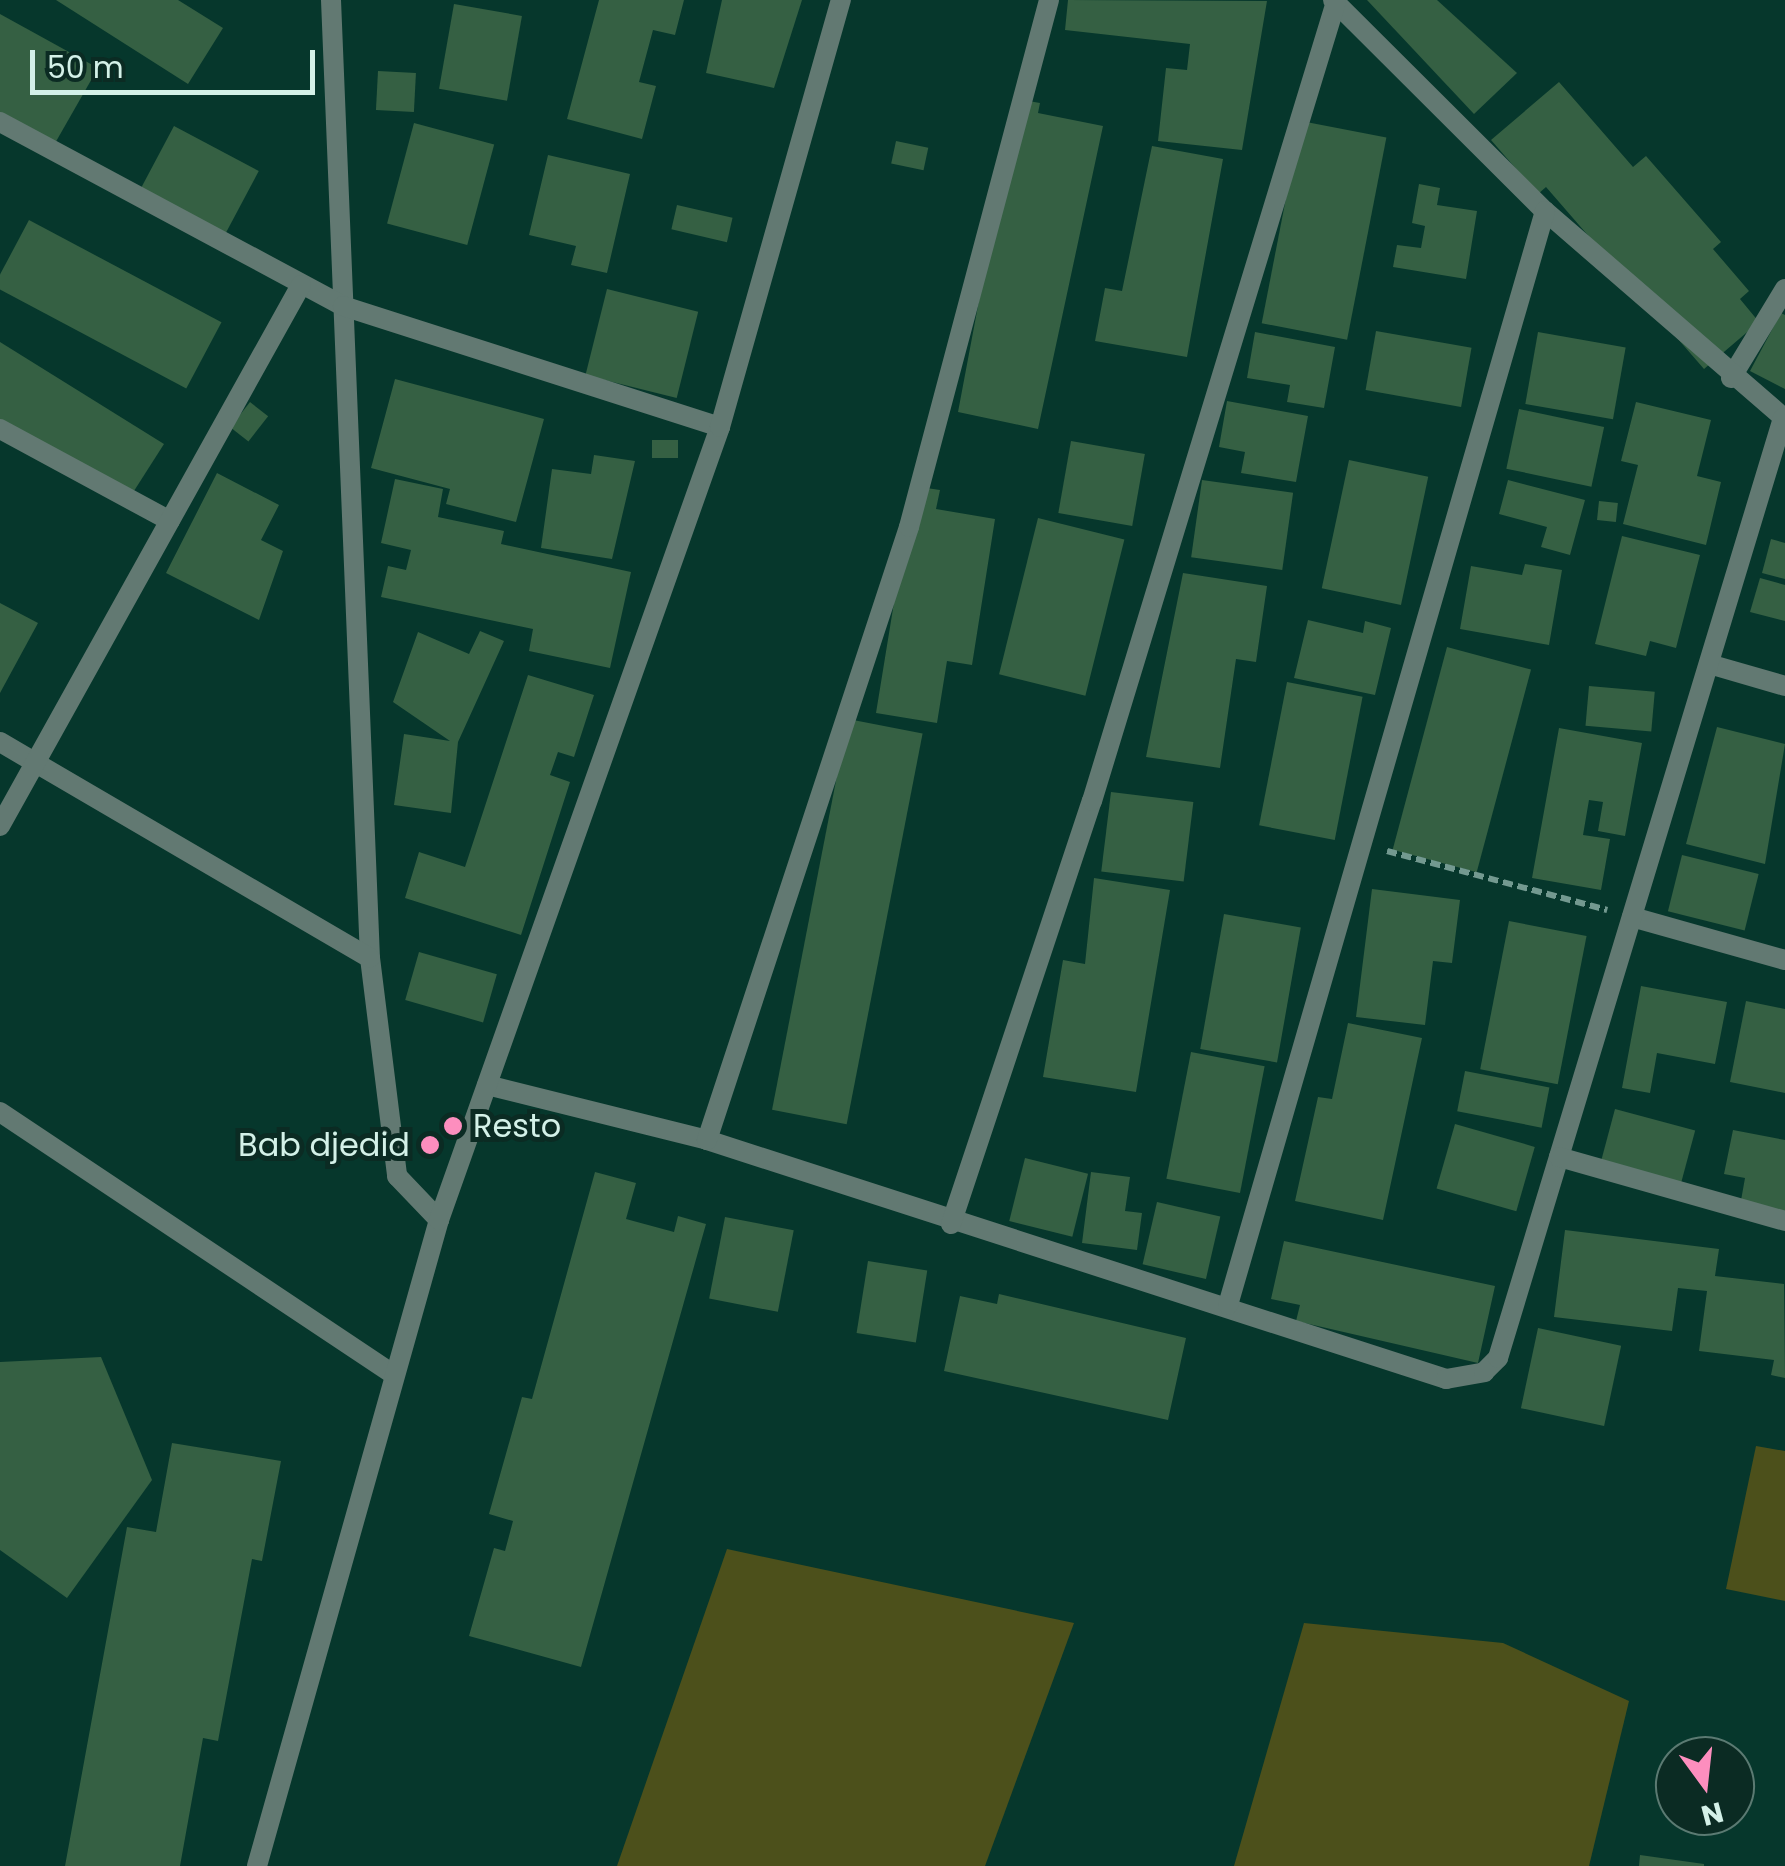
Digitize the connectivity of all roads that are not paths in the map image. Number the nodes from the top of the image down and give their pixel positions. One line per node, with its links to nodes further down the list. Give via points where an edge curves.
1 (331, 0): 9 (street)
2 (841, 0): 12 (street)
3 (1049, 0): 25 (street, via 909,527)
4 (1334, 1): 6 (street); 29 (street, via 1092,800)
5 (0, 122): 7 (street)
6 (1546, 211): 10 (street); 30 (street)
7 (301, 285): 9 (street); 14 (street)
8 (1785, 289): 10 (street)
9 (343, 306): 12 (street); 21 (street)
10 (1731, 378): 11 (street)
11 (1784, 418): 15 (street)
12 (720, 428): 23 (street)
13 (0, 429): 14 (street)
14 (170, 521): 18 (street)
15 (1708, 664): 16 (street); 20 (street)
16 (1785, 686)
17 (0, 742): 18 (street)
18 (36, 762): 19 (street); 21 (street)
19 (0, 826)
20 (1632, 917): 22 (street); 26 (street)
21 (370, 958): 27 (street, via 397,1176)
22 (1785, 960)
23 (487, 1085): 25 (street); 27 (street)
24 (0, 1112): 31 (street)
25 (707, 1140): 29 (street)
26 (1559, 1157): 28 (street); 30 (street, via 1498,1358 1475,1377 1446,1379)
27 (439, 1220): 31 (street)
28 (1785, 1221)
29 (950, 1224): 30 (street)
30 (1228, 1305)
31 (394, 1375): 32 (street)
32 (257, 1866)

